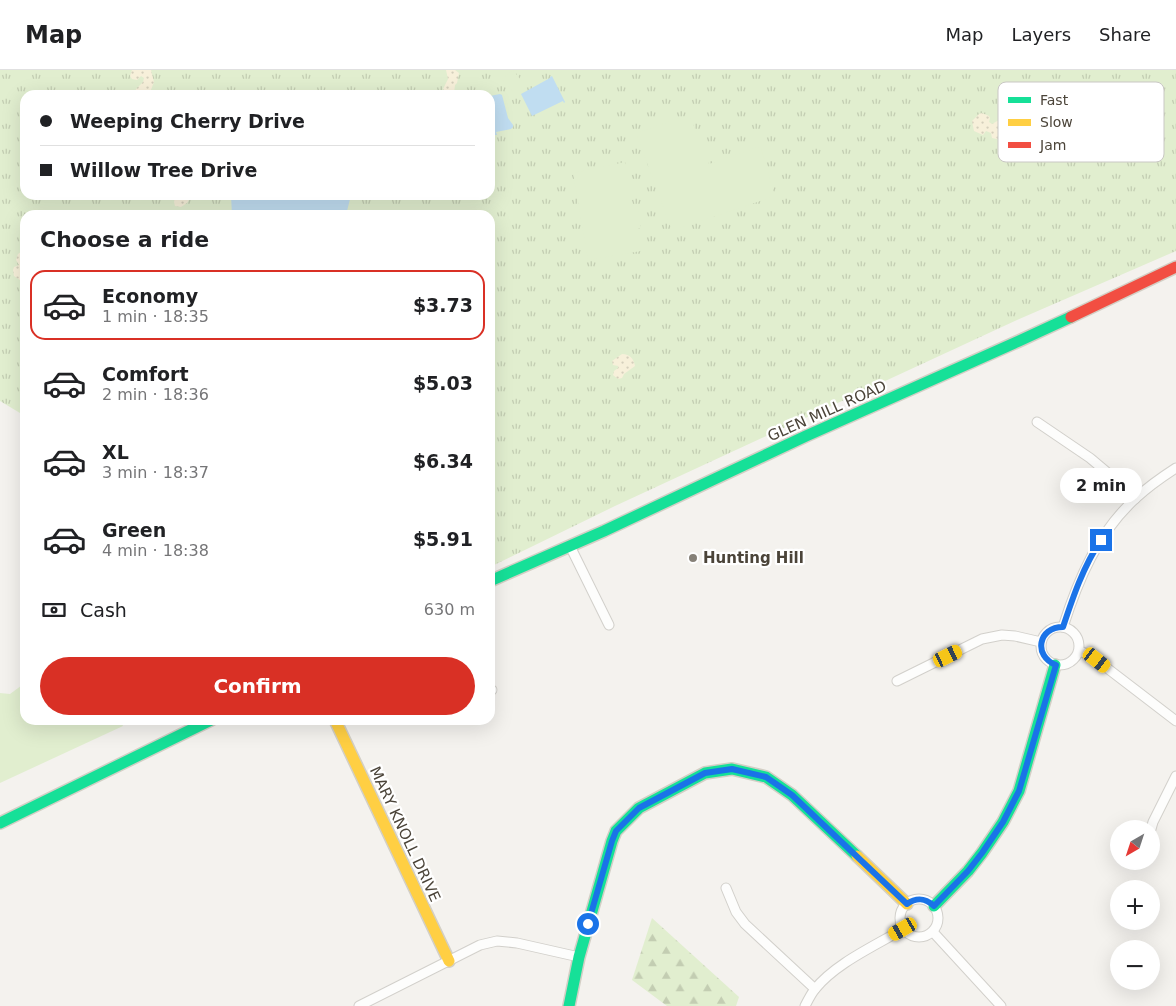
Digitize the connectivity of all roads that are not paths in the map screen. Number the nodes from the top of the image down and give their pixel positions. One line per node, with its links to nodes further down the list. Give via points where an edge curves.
1 (1176, 267): 5 (street, GLEN MILL ROAD)
2 (1037, 422): 4 (street, via 1090,458)
3 (1176, 468): 4 (street)
4 (1135, 499): 8 (street, via 1107,532 1085,567)
5 (570, 546): 6 (street, GLEN MILL ROAD); 7 (street)
6 (495, 579)
7 (609, 625)
8 (1063, 627): 9 (street, via 1047,632); 10 (street, via 1078,639)
9 (1041, 642): 11 (street, via 1042,654); 12 (street, via 1002,635 982,639)
10 (1079, 651): 11 (street, via 1072,661); 13 (street, via 1090,655)
11 (1056, 665): 21 (street, via 1019,791 1003,822 973,865)
12 (897, 681)
13 (1176, 720)
14 (201, 725): 18 (street)
15 (337, 725): 25 (street, MARY KNOLL DRIVE)
16 (1176, 776): 17 (street)
17 (1154, 820)
18 (0, 823)
19 (726, 888): 26 (street, via 745,924)
20 (907, 904): 21 (street, via 924,899); 22 (street, via 900,919); 24 (street, via 792,795 766,777 732,769 705,773 639,808 616,831)
21 (934, 906): 23 (street, via 939,922)
22 (903, 929): 23 (street, via 921,938); 26 (street, via 852,959)
23 (933, 932): 27 (street)
24 (579, 957): 25 (street, via 497,941 480,945); 29 (street)
25 (449, 961): 28 (street)
26 (815, 989): 30 (street)
27 (997, 1005)
28 (359, 1006)
29 (569, 1006)
30 (805, 1006)

